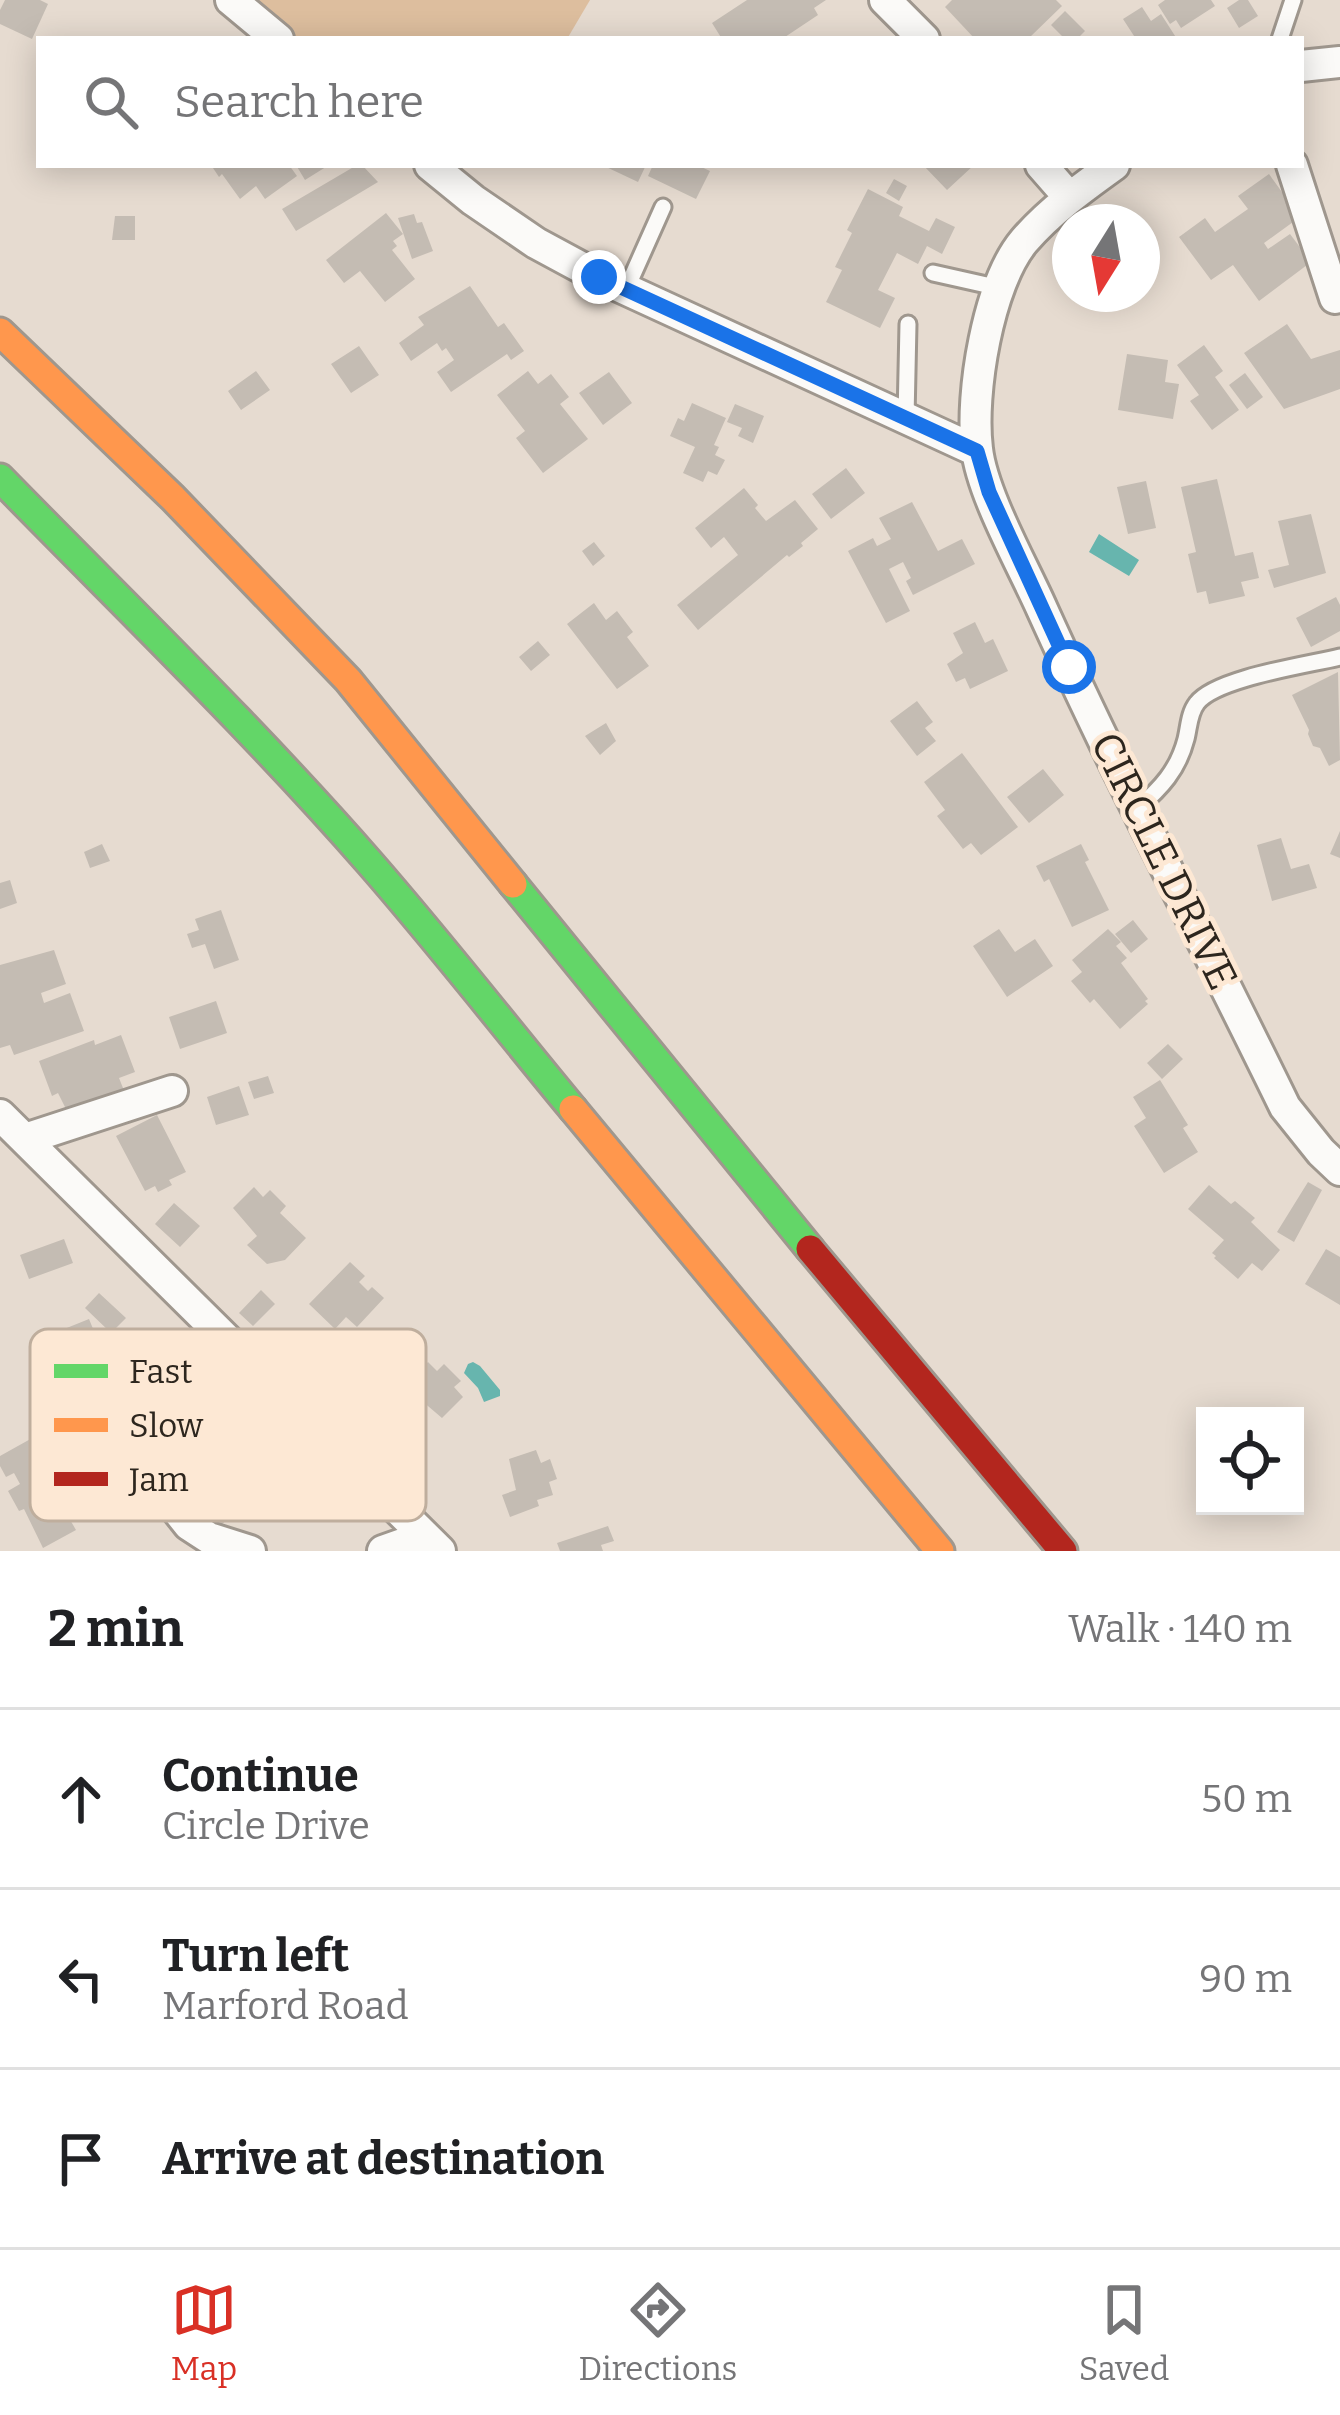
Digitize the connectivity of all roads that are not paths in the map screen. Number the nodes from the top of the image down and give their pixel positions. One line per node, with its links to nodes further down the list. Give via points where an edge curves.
1 (231, 0): 4 (street)
2 (886, 0): 5 (street)
3 (1293, 0): 6 (lane)
4 (274, 36)
5 (921, 36)
6 (1281, 36)
7 (1340, 62): 8 (street)
8 (1304, 66)
9 (434, 168): 17 (street, via 536,243)
10 (1044, 168): 13 (street)
11 (1110, 168): 13 (street, CIRCLE DRIVE)
12 (1293, 168): 18 (street)
13 (1070, 197): 16 (street, CIRCLE DRIVE, via 1024,242)
14 (663, 207): 17 (lane)
15 (933, 273): 16 (lane)
16 (1000, 287): 22 (street, CIRCLE DRIVE, via 980,374)
17 (626, 290): 21 (street)
18 (1335, 298)
19 (908, 324): 21 (lane)
20 (0, 332): 37 (highway, via 348,680)
21 (906, 418): 22 (street)
22 (977, 451): 25 (street, CIRCLE DRIVE)
23 (0, 478): 36 (highway, via 368,861)
24 (1340, 657): 25 (lane, via 1233,682 1199,699 1178,763)
25 (1138, 808): 29 (street, CIRCLE DRIVE, via 1286,1107)
26 (172, 1090): 28 (street)
27 (0, 1115): 28 (street)
28 (25, 1139): 30 (street)
29 (1340, 1170)
30 (216, 1329)
31 (185, 1521): 34 (street)
32 (410, 1521): 33 (street)
33 (433, 1544): 35 (street)
34 (250, 1551)
35 (383, 1551)
36 (940, 1551)
37 (1063, 1551)

